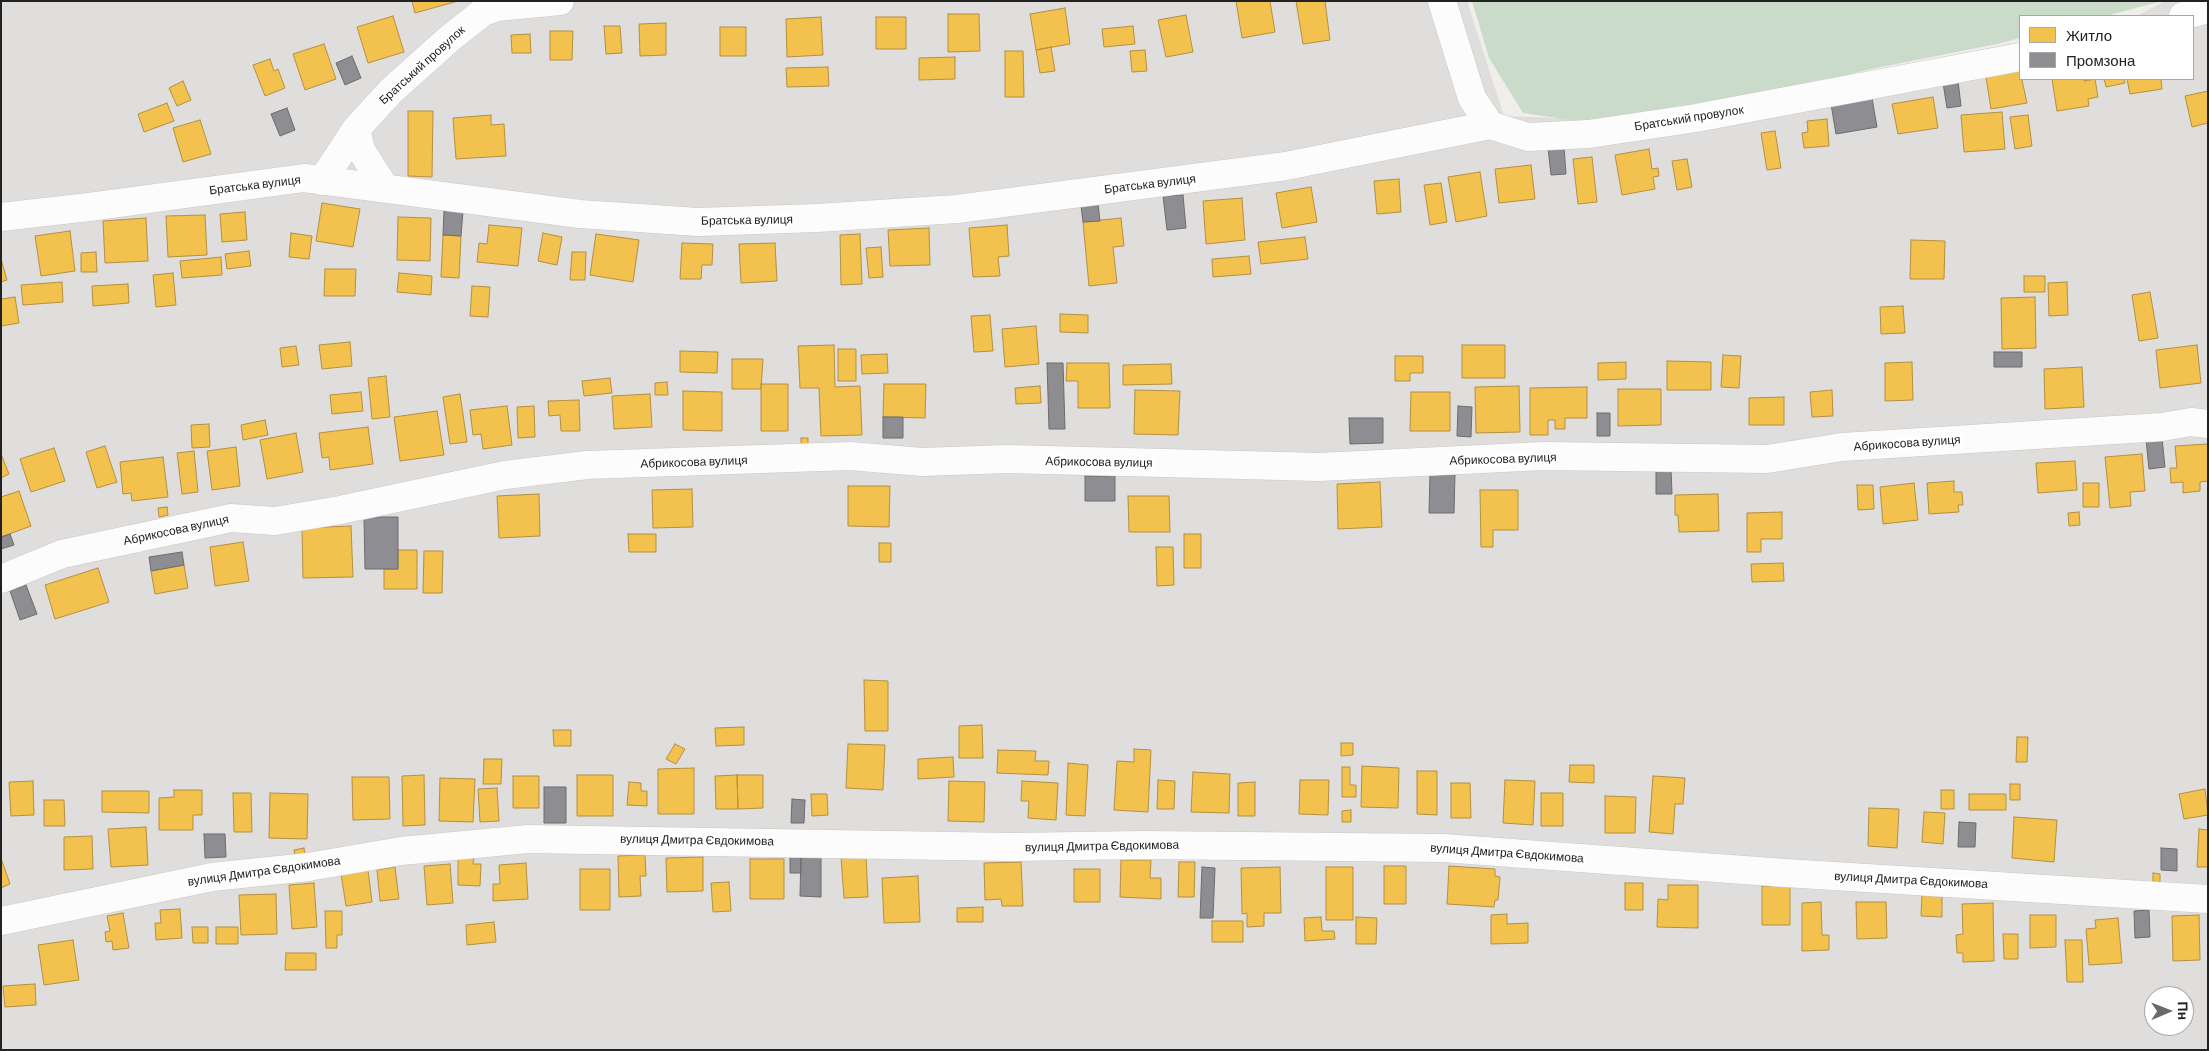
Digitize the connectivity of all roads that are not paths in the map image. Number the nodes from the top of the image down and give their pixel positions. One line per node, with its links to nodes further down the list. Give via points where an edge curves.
1 (560, 1): 7 (street, Братський провулок, via 497,7 483,12 392,90)
2 (1442, 1): 6 (street, via 1472,98)
3 (2208, 9): 4 (street)
4 (2187, 15)
5 (2019, 57): 6 (street, Братський провулок, via 1696,118 1588,134 1528,137)
6 (1490, 125): 9 (street, Братська вулиця, via 1286,166 957,209 816,218 698,222 589,214)
7 (356, 129): 8 (street, Братський провулок); 9 (street, via 361,150)
8 (322, 181): 9 (street, Братська вулиця); 10 (street, Братська вулиця, via 304,178)
9 (386, 188)
10 (1, 217)
11 (2208, 424): 12 (street, Абрикосова вулиця, via 2190,422 2162,427 1842,447 1767,460 1543,456 1319,467 1007,460 922,462 850,456 587,466 505,475 275,521 231,518 62,554)
12 (1, 579)
13 (2208, 899): 14 (street, вулиця Дмитра Євдокимова, via 1443,848 1011,847 528,838 401,850 308,867 212,877)
14 (1, 921)

